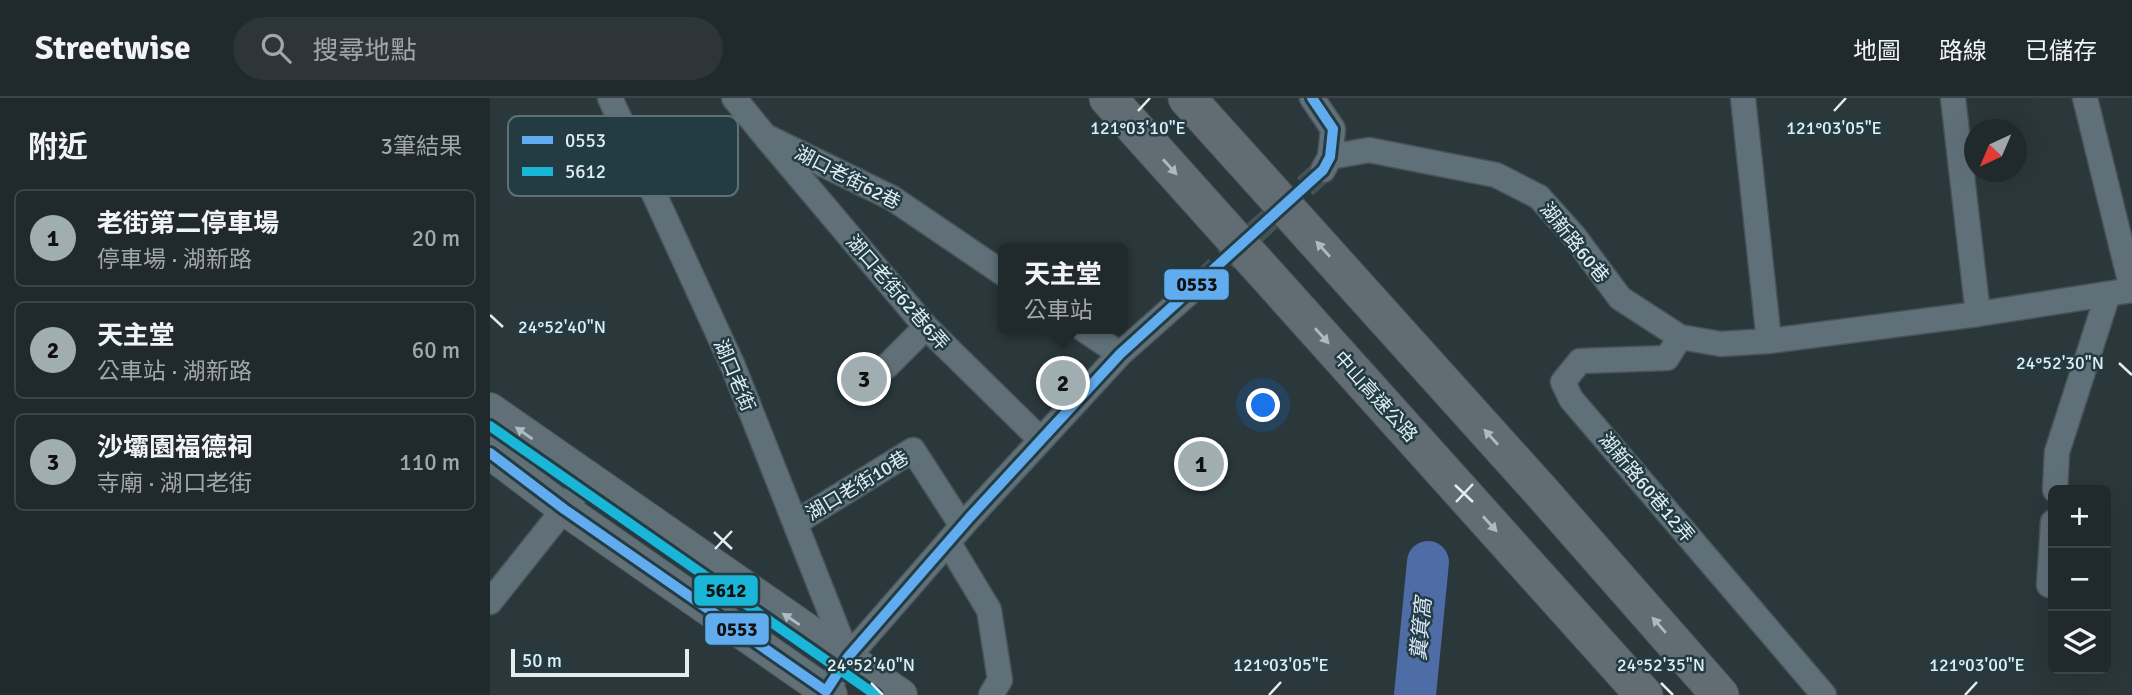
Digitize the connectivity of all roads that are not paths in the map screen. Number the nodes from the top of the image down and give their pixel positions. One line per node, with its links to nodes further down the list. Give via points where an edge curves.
1 (610, 98): 9 (street, 湖口老街)
2 (734, 98): 10 (street, 湖口老街62巷)
3 (1108, 98): 35 (highway, 中山高速公路, one-way to 35)
4 (1187, 98): 36 (highway, one-way to 4)
5 (1312, 98): 18 (street, 湖新路60巷, via 1333,129 1327,163 1369,149 1496,175 1539,197 1620,298)
6 (1743, 98): 19 (street)
7 (1953, 98): 15 (street)
8 (2085, 98): 14 (street)
9 (618, 116)
10 (765, 135): 12 (street, 湖口老街62巷, via 892,198); 16 (street, 湖口老街62巷6弄)
11 (655, 196): 28 (street, 湖口老街, via 733,366)
12 (998, 271)
13 (1199, 284): 20 (street)
14 (2124, 291): 15 (street, 湖新路60巷); 26 (street, via 2057,452)
15 (1978, 314): 19 (street, 湖新路60巷)
16 (926, 327): 21 (street); 23 (street, 湖口老街62巷6弄)
17 (1090, 334): 20 (street)
18 (1680, 337): 19 (street, 湖新路60巷, via 1721,344); 37 (street, 湖新路60巷12弄, via 1667,358 1580,361 1563,382 1571,399)
19 (1769, 341)
20 (1120, 354): 23 (street)
21 (887, 366)
22 (490, 409): 25 (main road, one-way to 22)
23 (1041, 440): 29 (street)
24 (490, 453): 27 (main road)
25 (587, 479): 27 (street); 31 (main road, one-way to 25)
26 (2055, 485)
27 (564, 509): 30 (street); 32 (main road)
28 (795, 523): 29 (street, 湖口老街10巷, via 913,450); 31 (street, 湖口老街)
29 (955, 534): 31 (street); 34 (street, via 989,610 1000,680)
30 (490, 602)
31 (848, 657): 32 (street); 33 (main road)
32 (828, 693)
33 (901, 695)
34 (991, 695)
35 (1644, 695)
36 (1720, 695)
37 (1824, 695)

